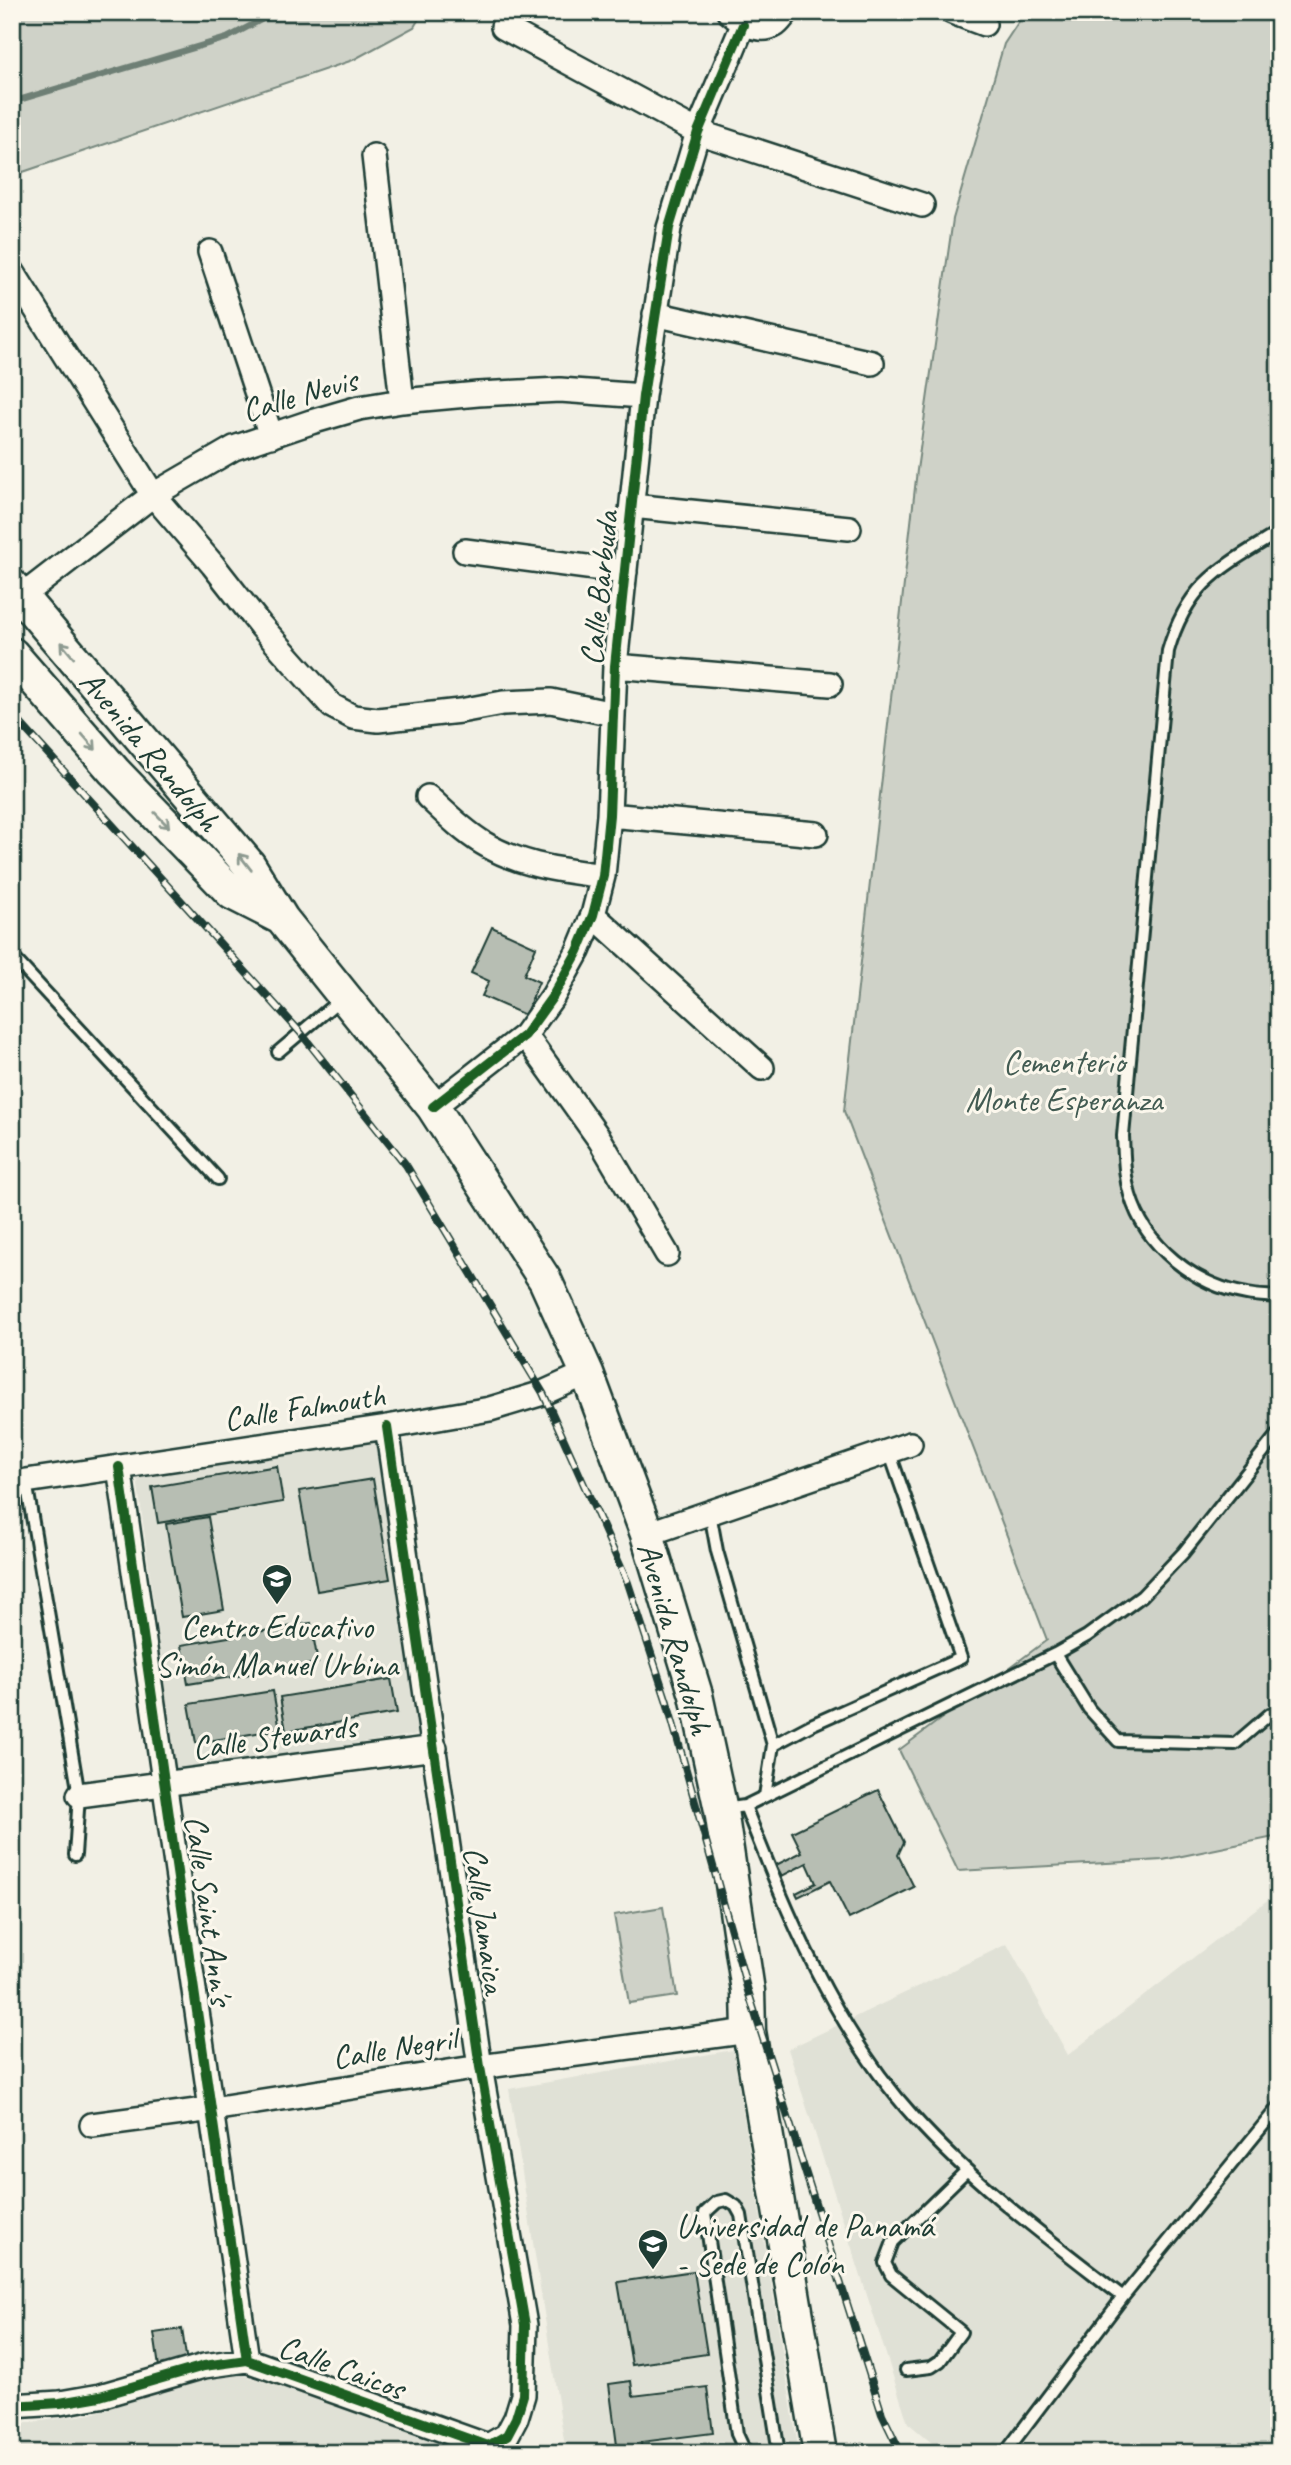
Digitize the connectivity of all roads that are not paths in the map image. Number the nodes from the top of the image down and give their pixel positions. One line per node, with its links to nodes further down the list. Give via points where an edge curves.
1 (787, 12): 3 (street, via 775,25 760,27)
2 (952, 12): 4 (street)
3 (736, 19): 6 (street, Calle Barbuda)
4 (984, 24)
5 (503, 27): 6 (street)
6 (698, 132): 8 (street); 11 (street, Calle Barbuda, via 669,228)
7 (374, 156): 14 (street)
8 (922, 205)
9 (210, 252): 15 (street)
10 (12, 271): 16 (street)
11 (655, 314): 12 (street); 13 (street, Calle Barbuda)
12 (873, 363)
13 (643, 396): 14 (street, Calle Nevis, via 560,390); 17 (street, Calle Barbuda)
14 (401, 401): 15 (street, Calle Nevis, via 359,408)
15 (271, 436): 16 (street, Calle Nevis, via 234,448)
16 (152, 495): 22 (street, Calle Nevis); 26 (street, via 332,706 353,717 378,720 551,701)
17 (632, 506): 18 (street); 21 (street, Calle Barbuda)
18 (849, 528)
19 (1279, 532): 41 (lane, via 1210,577 1190,599 1168,652 1123,1136 1130,1196 1163,1251 1215,1285)
20 (465, 551): 21 (street)
21 (625, 572): 24 (street, Calle Barbuda)
22 (17, 591): 32 (main road, Avenida Randolph, one-way to 22, via 249,865)
23 (12, 653): 32 (main road, Avenida Randolph, one-way to 32, via 114,771 232,893)
24 (615, 666): 25 (street); 26 (street, Calle Barbuda)
25 (830, 684)
26 (613, 714): 28 (street, Calle Barbuda)
27 (428, 797): 30 (street, via 482,843 512,858)
28 (609, 815): 29 (street); 30 (street, Calle Barbuda)
29 (817, 834)
30 (603, 876): 31 (street, Calle Barbuda)
31 (593, 915): 35 (street, Calle Barbuda, via 553,996); 37 (street)
32 (282, 919): 34 (main road, Avenida Randolph)
33 (12, 956): 39 (lane)
34 (344, 996): 36 (lane); 38 (main road, Avenida Randolph)
35 (525, 1035): 38 (street, Calle Barbuda); 40 (street, via 600,1140)
36 (278, 1052)
37 (762, 1068)
38 (433, 1107): 42 (main road, Avenida Randolph, via 545,1280)
39 (218, 1179)
40 (667, 1254)
41 (1279, 1297)
42 (587, 1373): 43 (street, Calle Falmouth, via 490,1409); 49 (main road, Avenida Randolph)
43 (387, 1427): 46 (street, Calle Falmouth); 53 (street, Calle Jamaica)
44 (1279, 1432): 50 (lane, via 1183,1553 1142,1596)
45 (899, 1448): 48 (street); 52 (lane, via 961,1658)
46 (119, 1467): 47 (street, Calle Falmouth); 54 (street, Calle Saint Ann's)
47 (26, 1481): 55 (lane)
48 (710, 1513): 49 (street); 52 (lane)
49 (647, 1534): 57 (main road, Avenida Randolph)
50 (1055, 1654): 51 (lane, via 1089,1709 1118,1741 1235,1744 1270,1714); 56 (lane)
51 (1279, 1713)
52 (773, 1745): 56 (lane)
53 (435, 1748): 54 (street, Calle Stewards); 60 (street, Calle Jamaica)
54 (165, 1784): 55 (street, Calle Stewards); 62 (street, Calle Saint Ann's)
55 (79, 1795): 58 (lane)
56 (765, 1796): 57 (lane)
57 (733, 1808): 59 (main road, Avenida Randolph); 64 (lane, via 771,1871 857,2042 912,2116)
58 (75, 1855)
59 (749, 2031): 60 (street, Calle Negril); 72 (main road, Avenida Randolph)
60 (480, 2067): 62 (street, Calle Negril); 69 (street, Calle Jamaica, via 525,2325 523,2395)
61 (1279, 2106): 65 (lane)
62 (212, 2109): 63 (street, Calle Negril); 66 (street, Calle Saint Ann's)
63 (92, 2125)
64 (966, 2171): 65 (lane); 67 (lane, via 893,2242 885,2263 891,2275 961,2332 940,2361)
65 (1123, 2297): 73 (lane)
66 (247, 2360): 68 (street, Calle Caicos, via 100,2396); 69 (street, Calle Caicos, via 488,2446 508,2435)
67 (906, 2370)
68 (12, 2406)
69 (516, 2418)
70 (751, 2453): 71 (lane, via 737,2434 705,2213 726,2200 741,2215)
71 (779, 2453)
72 (820, 2453)
73 (1004, 2453)

